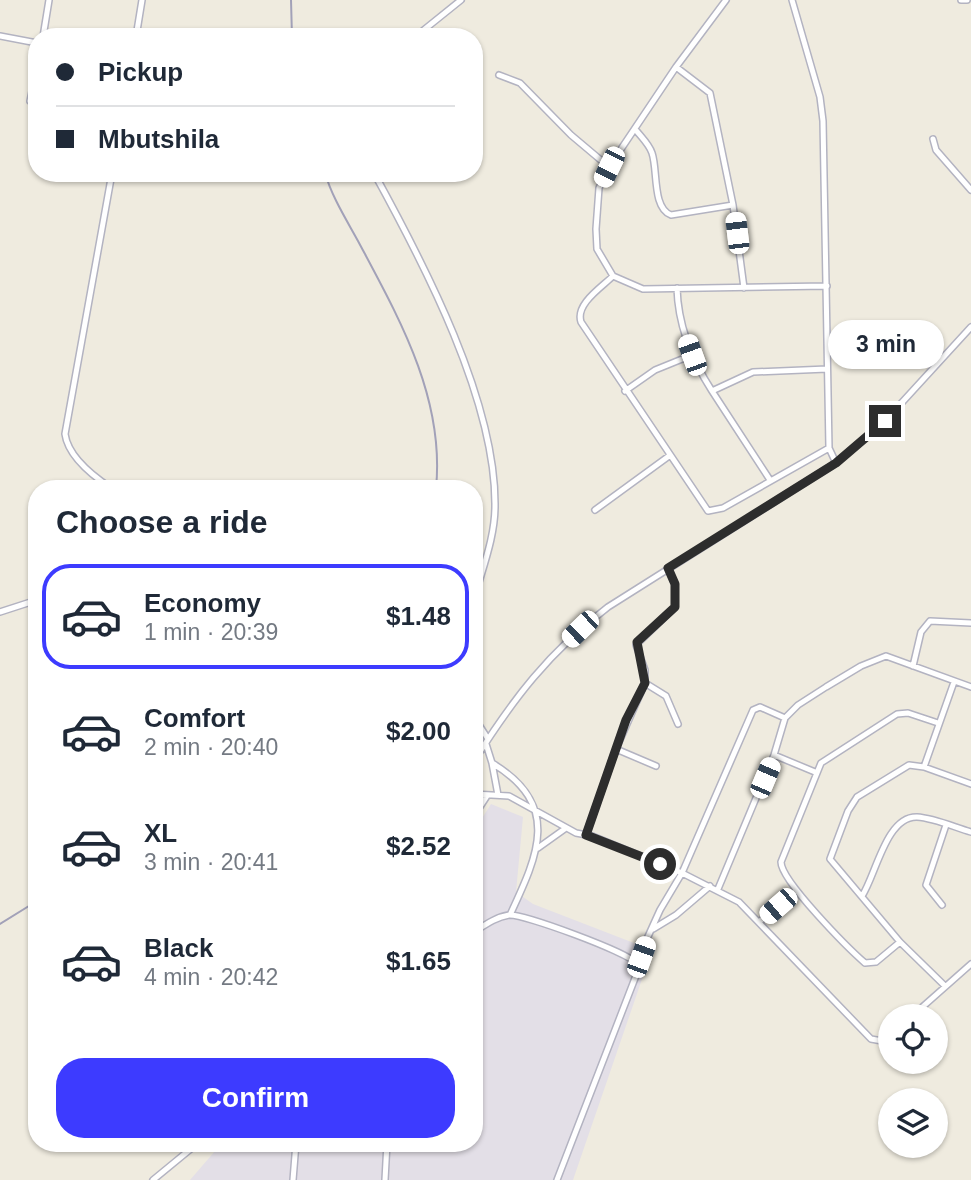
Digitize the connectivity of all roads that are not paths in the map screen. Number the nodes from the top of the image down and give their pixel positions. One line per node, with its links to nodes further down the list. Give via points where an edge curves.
1 (49, 0): 8 (street)
2 (142, 0): 9 (street)
3 (461, 0): 10 (street)
4 (726, 0): 13 (street)
5 (792, 0): 23 (street, via 823,121)
6 (961, 0): 7 (street)
7 (967, 0)
8 (44, 28)
9 (137, 28)
10 (426, 28)
11 (0, 36): 12 (street)
12 (28, 41)
13 (676, 67): 15 (street); 21 (street, via 710,93)
14 (499, 75): 17 (street, via 520,83)
15 (635, 130): 17 (street); 21 (street, via 651,150 665,213)
16 (933, 139): 20 (street, via 936,150)
17 (609, 167): 22 (street, via 599,188 596,229 597,249)
18 (110, 182): 34 (street, via 65,434 67,446)
19 (379, 182): 37 (street, via 438,301 474,392 495,506)
20 (971, 190)
21 (733, 205): 25 (street)
22 (613, 276): 24 (street, via 643,289); 29 (street, via 582,305 579,316)
23 (827, 286): 25 (street); 28 (street)
24 (677, 288): 25 (street); 27 (street, via 678,315)
25 (744, 288)
26 (971, 327): 33 (street, via 885,421)
27 (692, 355): 29 (street, via 655,370); 30 (street)
28 (827, 369): 30 (street, via 753,372); 31 (street)
29 (625, 391): 32 (street)
30 (712, 391): 35 (street)
31 (829, 449): 33 (street); 35 (street)
32 (669, 456): 35 (street, via 708,511 723,508); 36 (street)
33 (836, 463): 38 (street)
34 (99, 480)
35 (770, 481)
36 (595, 510)
37 (483, 566)
38 (668, 568): 44 (street, via 675,584 675,607 636,645); 50 (street, via 608,607 563,644 521,690)
39 (28, 603): 40 (street)
40 (0, 612)
41 (971, 622): 42 (street, via 930,621 921,632)
42 (913, 666): 43 (street); 46 (street, via 886,656 877,658 797,705)
43 (954, 682): 45 (street); 47 (street)
44 (645, 683): 48 (street, via 666,696); 52 (street)
45 (971, 687)
46 (785, 718): 53 (street); 69 (street, via 760,707 752,710)
47 (937, 723): 56 (street); 57 (street, via 897,714 825,759)
48 (678, 724)
49 (483, 734): 50 (street)
50 (487, 741): 51 (street); 54 (street)
51 (483, 747)
52 (616, 748): 55 (street); 67 (street)
53 (774, 755): 57 (street); 71 (street)
54 (492, 763): 59 (street); 63 (street, via 512,775)
55 (656, 766)
56 (924, 767): 58 (street); 73 (street, via 909,765 865,790 848,811 830,859)
57 (815, 772): 72 (street, via 780,862)
58 (971, 784)
59 (498, 794): 61 (street); 63 (street)
60 (483, 796): 61 (street)
61 (487, 796): 62 (street)
62 (483, 802)
63 (535, 809): 65 (street); 68 (street)
64 (946, 825): 66 (street); 73 (street, via 918,817 897,825); 74 (street, via 926,885)
65 (566, 828): 67 (street); 68 (street)
66 (971, 832)
67 (586, 835): 69 (street)
68 (538, 848): 75 (street)
69 (682, 873): 70 (street); 78 (street)
70 (710, 886): 71 (street); 78 (street)
71 (718, 889): 76 (street)
72 (796, 891): 76 (street); 79 (street, via 865,963 876,962)
73 (862, 896): 79 (street)
74 (943, 905)
75 (510, 915): 77 (street); 80 (street, via 617,950)
76 (760, 922): 84 (street, via 871,1039)
77 (483, 927)
78 (653, 929): 80 (street)
79 (900, 942): 82 (street)
80 (636, 963): 91 (street, via 637,973)
81 (971, 964): 82 (street)
82 (945, 986): 83 (street)
83 (925, 1004)
84 (878, 1040)
85 (187, 1152): 88 (street)
86 (295, 1152): 89 (street)
87 (387, 1152): 90 (street)
88 (153, 1180)
89 (293, 1180)
90 (385, 1180)
91 (557, 1180)

